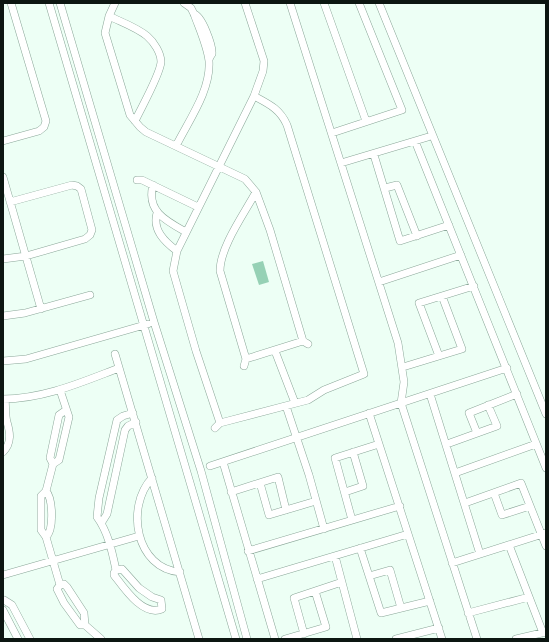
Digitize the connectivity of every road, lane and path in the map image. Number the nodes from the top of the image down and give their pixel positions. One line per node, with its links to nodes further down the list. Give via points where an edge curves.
1 (11, 3): 17 (street, via 46,121 39,131)
2 (49, 3): 45 (street)
3 (60, 3): 44 (street)
4 (115, 3): 11 (street)
5 (184, 3): 19 (street, via 194,14 209,60 204,90)
6 (245, 3): 12 (street, via 264,61)
7 (290, 3): 15 (street)
8 (324, 3): 14 (street)
9 (359, 3): 14 (street, via 402,110)
10 (379, 3): 64 (street)
11 (109, 16): 13 (street, via 105,34 127,107); 13 (street, via 147,36 158,49 160,56 158,73)
12 (254, 96): 22 (street); 57 (street, via 275,107 287,125 364,374 324,390 308,400)
13 (134, 121): 19 (street, via 146,132)
14 (366, 121): 15 (street)
15 (332, 133): 21 (street)
16 (428, 137): 18 (street)
17 (3, 141)
18 (415, 141): 20 (street); 31 (street)
19 (176, 146): 22 (street)
20 (374, 155): 21 (street); 26 (street)
21 (341, 163): 38 (street)
22 (218, 166): 27 (street, via 245,179); 29 (street)
23 (3, 177): 28 (street)
24 (137, 180): 25 (street)
25 (153, 185): 29 (street); 30 (street, via 151,192)
26 (385, 188): 33 (street, via 397,185); 33 (street, via 400,241)
27 (256, 192): 46 (street, via 305,342); 46 (street, via 234,232 220,264 220,272 245,363)
28 (10, 202): 35 (street); 35 (street, via 72,185 80,189 92,230 90,235)
29 (198, 207): 32 (street)
30 (157, 214): 32 (street); 34 (street, via 160,235 164,242)
31 (449, 225): 33 (street); 36 (street)
32 (186, 232): 34 (street)
33 (417, 236)
34 (177, 251): 60 (street, via 173,271 218,426)
35 (26, 256): 37 (street); 42 (street)
36 (462, 256): 38 (street); 39 (street)
37 (3, 259)
38 (379, 282): 51 (street)
39 (474, 286): 41 (street); 52 (street)
40 (90, 295): 42 (street)
41 (442, 296): 48 (street, via 462,349); 48 (street, via 419,303)
42 (41, 309): 43 (street)
43 (3, 316)
44 (154, 322): 45 (street); 129 (street, via 201,471)
45 (143, 326): 49 (street, via 26,359); 128 (street)
46 (275, 351): 57 (street)
47 (115, 354): 50 (street)
48 (439, 356): 51 (street)
49 (3, 362)
50 (119, 368): 53 (street); 62 (street)
51 (403, 368): 58 (street)
52 (507, 368): 54 (street); 55 (street)
53 (60, 390): 56 (street, via 23,398); 61 (street)
54 (430, 394): 58 (street); 70 (street)
55 (517, 394): 59 (street); 71 (street)
56 (4, 399): 66 (street)
57 (295, 403): 60 (street)
58 (401, 403): 63 (street); 105 (street)
59 (488, 405): 67 (street, via 469,413); 67 (street, via 496,426)
60 (286, 406): 68 (street)
61 (66, 410): 75 (street, via 69,417 67,431 59,460); 75 (street, via 59,415 50,458)
62 (133, 413): 65 (street); 91 (street, via 117,420 97,509 97,517)
63 (369, 413): 68 (street); 69 (street)
64 (546, 414)
65 (136, 422): 79 (street); 91 (street, via 125,430 107,514)
66 (5, 424): 72 (street, via 10,430)
67 (477, 433): 70 (street)
68 (297, 438): 74 (street); 85 (street)
69 (379, 444): 73 (street); 87 (street)
70 (447, 444): 78 (street)
71 (536, 444): 77 (street); 78 (street)
72 (3, 452)
73 (353, 452): 83 (street, via 363,486); 83 (street, via 335,458)
74 (223, 462): 76 (street); 82 (street)
75 (53, 464): 81 (street)
76 (210, 466)
77 (546, 468)
78 (456, 473): 86 (street)
79 (152, 478): 95 (street, via 138,506); 107 (street)
80 (260, 483): 82 (street); 89 (street, via 269,515); 89 (street, via 278,477)
81 (46, 491): 96 (street, via 51,498 51,529); 96 (street, via 41,496 40,520 42,533)
82 (232, 492): 101 (street)
83 (345, 492): 90 (street)
84 (494, 492): 86 (street); 88 (street, via 522,483); 88 (street, via 502,515)
85 (316, 501): 89 (street); 92 (street)
86 (465, 502): 102 (street)
87 (400, 506): 90 (street); 93 (street)
88 (530, 506): 94 (street)
89 (286, 510)
90 (352, 520): 92 (street)
91 (102, 522): 97 (street)
92 (324, 529): 101 (street)
93 (408, 534): 100 (street); 116 (street)
94 (544, 534): 98 (street); 99 (street)
95 (139, 536): 97 (street); 107 (street, via 148,554 159,566 167,571)
96 (46, 537): 104 (street)
97 (110, 545): 104 (street); 106 (street)
98 (509, 545): 102 (street); 114 (street)
99 (546, 546)
100 (360, 548): 103 (street); 109 (street)
101 (248, 551): 110 (street)
102 (480, 554): 105 (street)
103 (335, 556): 110 (street); 111 (street)
104 (53, 561): 108 (street); 112 (street)
105 (452, 563): 119 (street)
106 (116, 570): 106 (street, via 114,575 132,597 151,611 162,609 161,600 139,588 122,569)
107 (180, 572): 127 (street)
108 (3, 575)
109 (369, 576): 117 (street, via 381,613); 117 (street, via 390,570)
110 (256, 579): 130 (street)
111 (342, 582): 113 (street); 132 (street)
112 (60, 585): 120 (street, via 65,585 84,613); 120 (street, via 57,589 64,603 80,625)
113 (315, 591): 123 (street, via 294,598); 123 (street, via 326,627)
114 (529, 597): 119 (street); 122 (street)
115 (3, 600): 125 (street, via 12,605)
116 (430, 601): 117 (street); 121 (street)
117 (401, 608)
118 (3, 610): 124 (street)
119 (468, 613): 135 (street)
120 (85, 625): 126 (street)
121 (439, 628): 133 (street); 134 (street)
122 (544, 632): 136 (street)
123 (304, 634): 131 (street)
124 (18, 639)
125 (30, 639)
126 (101, 639)
127 (199, 639)
128 (236, 639)
129 (247, 639)
130 (275, 639)
131 (285, 639)
132 (357, 639)
133 (396, 639)
134 (442, 639)
135 (477, 639)
136 (516, 639)

